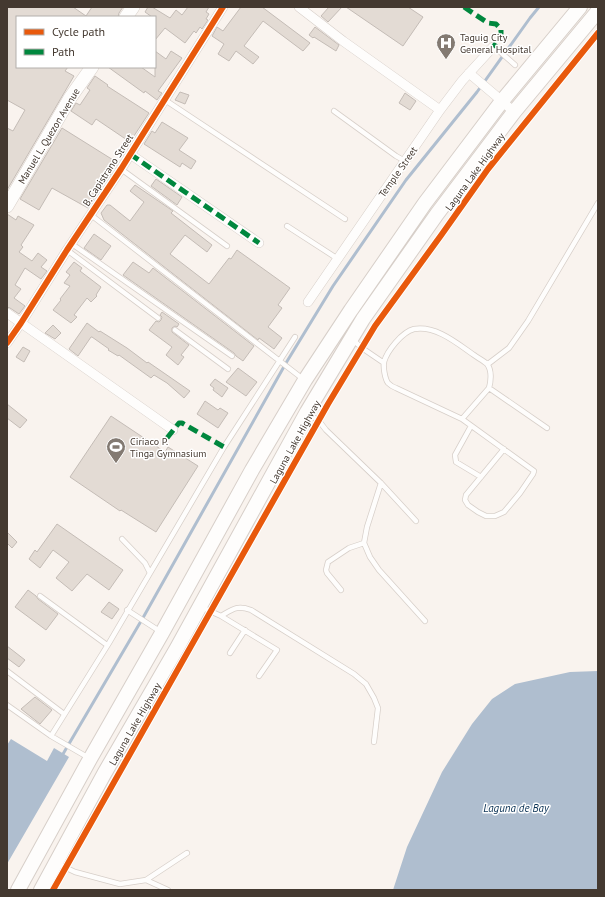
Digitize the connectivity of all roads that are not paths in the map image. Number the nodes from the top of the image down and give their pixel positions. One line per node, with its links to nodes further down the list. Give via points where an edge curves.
1 (133, 7): 6 (main road)
2 (223, 7): 11 (street, B. Capistrano Street)
3 (298, 7): 13 (street)
4 (580, 7): 12 (main road, Laguna Lake Highway)
5 (598, 11): 15 (main road, Laguna Lake Highway)
6 (127, 16)
7 (496, 48): 8 (lane); 10 (street, Temple Street)
8 (514, 64)
9 (91, 68): 20 (main road, Manuel L. Quezon Avenue, via 70,98)
10 (472, 75): 12 (street); 13 (street, Temple Street, via 462,81)
11 (165, 100): 16 (street, B. Capistrano Street); 22 (lane)
12 (502, 101): 15 (street); 41 (main road, Laguna Lake Highway, via 426,203)
13 (440, 110): 17 (street, Temple Street)
14 (334, 111): 17 (lane)
15 (514, 112): 34 (main road, Laguna Lake Highway, via 437,214)
16 (130, 154): 18 (street, B. Capistrano Street); 24 (street)
17 (405, 161): 27 (street, Temple Street)
18 (121, 169): 21 (street, B. Capistrano Street); 25 (lane)
19 (598, 203): 39 (lane, via 528,321 509,348)
20 (7, 206)
21 (91, 215): 26 (street, B. Capistrano Street); 37 (lane)
22 (345, 218)
23 (288, 226): 27 (lane)
24 (259, 243)
25 (227, 246)
26 (69, 247): 30 (lane); 31 (street, B. Capistrano Street); 36 (lane)
27 (338, 259): 28 (street, Temple Street)
28 (308, 302)
29 (7, 313): 31 (street)
30 (158, 318)
31 (21, 323): 35 (street, B. Capistrano Street); 47 (street)
32 (174, 330): 40 (lane)
33 (295, 337): 37 (lane)
34 (351, 338): 38 (lane); 43 (main road, Laguna Lake Highway)
35 (7, 343)
36 (232, 356)
37 (280, 361): 41 (lane); 54 (lane, via 224,447)
38 (384, 363): 39 (lane, via 401,337 413,329 422,329 440,334 459,344); 44 (lane, via 388,383)
39 (488, 364): 42 (lane)
40 (228, 369)
41 (305, 380): 62 (main road, Laguna Lake Highway)
42 (488, 388): 44 (lane); 46 (lane)
43 (307, 412): 50 (lane, via 319,420 326,430); 57 (main road, Laguna Lake Highway)
44 (462, 419): 45 (lane)
45 (472, 426): 48 (lane); 49 (lane, via 455,455 455,460)
46 (547, 428)
47 (173, 430)
48 (504, 449): 49 (lane); 49 (lane, via 534,473 504,512 486,516 468,505 466,495)
49 (481, 478)
50 (381, 483): 51 (lane); 53 (lane)
51 (416, 521)
52 (122, 540): 54 (lane, via 140,558)
53 (364, 543): 55 (lane, via 349,548 328,562 327,573); 60 (lane, via 380,570)
54 (150, 573): 58 (lane)
55 (342, 590)
56 (40, 596): 63 (lane)
57 (200, 606): 59 (lane); 73 (main road, Laguna Lake Highway)
58 (127, 610): 62 (lane); 63 (lane)
59 (221, 616): 61 (lane); 70 (lane, via 235,608 251,610 354,674 366,684 378,708)
60 (426, 621)
61 (245, 630): 64 (lane); 66 (lane, via 277,650)
62 (162, 633): 71 (main road, Laguna Lake Highway)
63 (107, 645): 68 (lane)
64 (230, 653)
65 (7, 670): 68 (lane)
66 (259, 676)
67 (7, 705): 69 (lane)
68 (64, 714): 69 (lane)
69 (51, 736): 71 (lane)
70 (374, 742)
71 (90, 759): 75 (main road, Laguna Lake Highway)
72 (187, 853): 74 (lane)
73 (56, 863): 74 (lane, via 75,872 120,884); 76 (main road, Laguna Lake Highway)
74 (146, 880): 77 (lane)
75 (18, 890)
76 (41, 890)
77 (168, 890)

